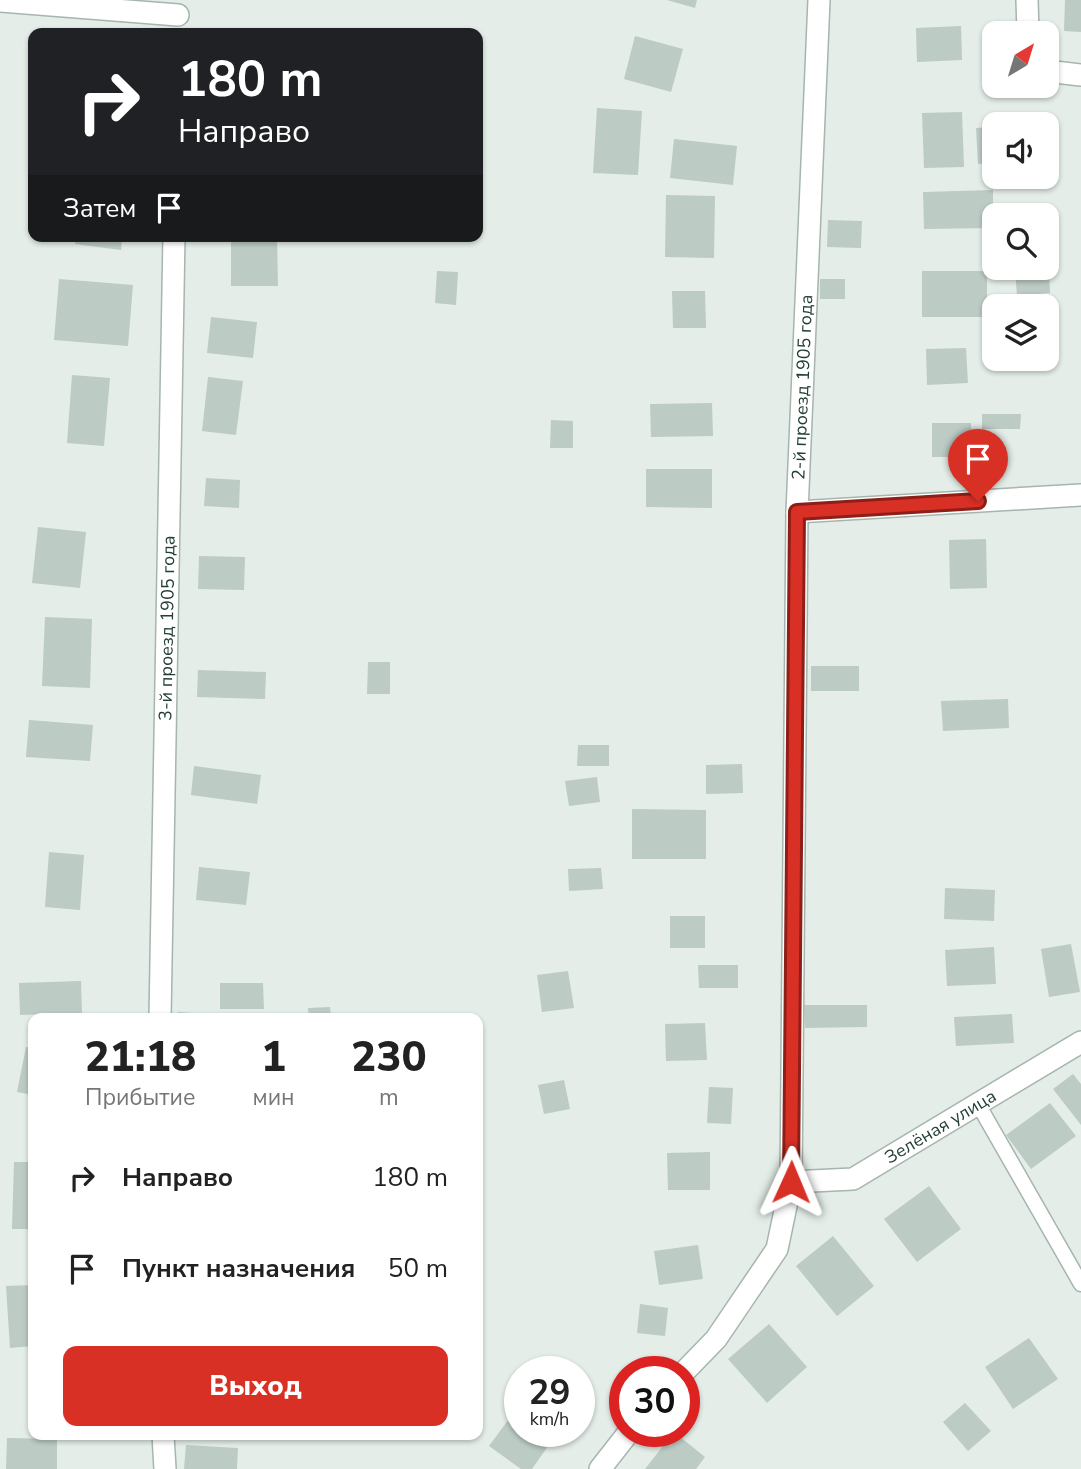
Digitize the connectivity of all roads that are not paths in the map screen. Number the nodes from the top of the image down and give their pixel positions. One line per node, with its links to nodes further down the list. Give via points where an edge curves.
1 (819, 0): 10 (street, 2-й проезд 1905 года)
2 (1027, 0): 5 (street)
3 (0, 1): 4 (street)
4 (179, 16)
5 (1028, 21)
6 (1059, 72): 7 (street)
7 (1081, 75)
8 (174, 242): 11 (street, 3-й проезд 1905 года)
9 (1081, 495): 10 (street)
10 (797, 512): 14 (street, 2-й проезд 1905 года)
11 (160, 1013)
12 (1081, 1042): 13 (street, Зелёная улица)
13 (978, 1104): 14 (street, Зелёная улица, via 853,1179); 15 (lane)
14 (791, 1182): 16 (street, 2-й проезд 1905 года, via 777,1249)
15 (1081, 1284)
16 (700, 1356)
17 (163, 1440): 19 (street)
18 (617, 1447): 20 (street)
19 (165, 1469)
20 (600, 1469)

